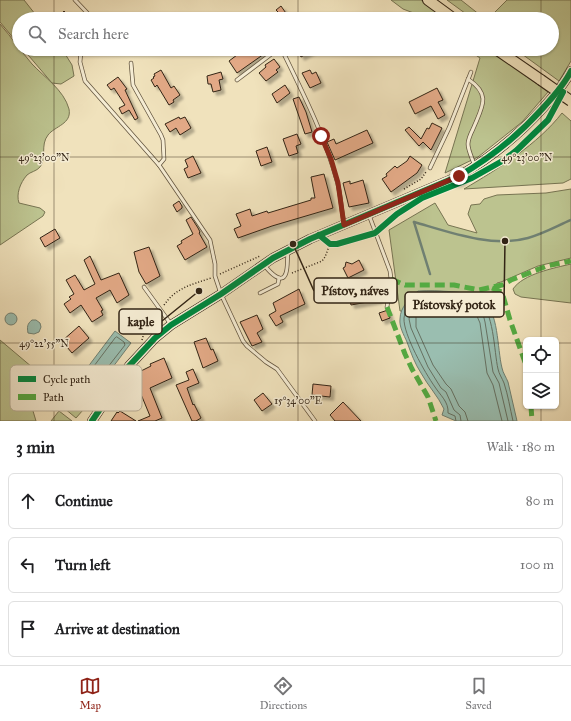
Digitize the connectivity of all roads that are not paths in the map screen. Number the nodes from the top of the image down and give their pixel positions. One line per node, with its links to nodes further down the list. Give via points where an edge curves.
1 (75, 0): 3 (lane)
2 (428, 0): 4 (main road)
3 (86, 12)
4 (444, 12)
5 (81, 56): 15 (lane, via 85,80)
6 (269, 56): 13 (lane)
7 (285, 56): 19 (lane, via 331,159 338,183)
8 (506, 56): 14 (main road, bridge)
9 (131, 63): 15 (lane, via 133,85 163,140 164,159)
10 (571, 71): 16 (street, via 552,98 525,128)
11 (471, 72): 12 (lane)
12 (468, 79): 16 (lane, via 481,89 483,97 480,113 468,143); 17 (lane)
13 (237, 80)
14 (571, 101)
15 (159, 165): 25 (lane, via 210,240)
16 (475, 167): 18 (street)
17 (430, 168)
18 (368, 215): 19 (street); 26 (lane, via 390,271)
19 (344, 225): 20 (street)
20 (290, 249): 21 (street); 22 (lane, via 286,272)
21 (263, 264): 22 (lane); 25 (street)
22 (279, 278): 24 (lane, via 278,284)
23 (144, 287): 27 (lane)
24 (260, 293)
25 (220, 294): 27 (street); 31 (lane, via 247,346 277,369)
26 (387, 307)
27 (172, 325): 28 (street, via 155,338)
28 (130, 365)
29 (99, 411): 30 (street)
30 (92, 421)
31 (315, 421)

